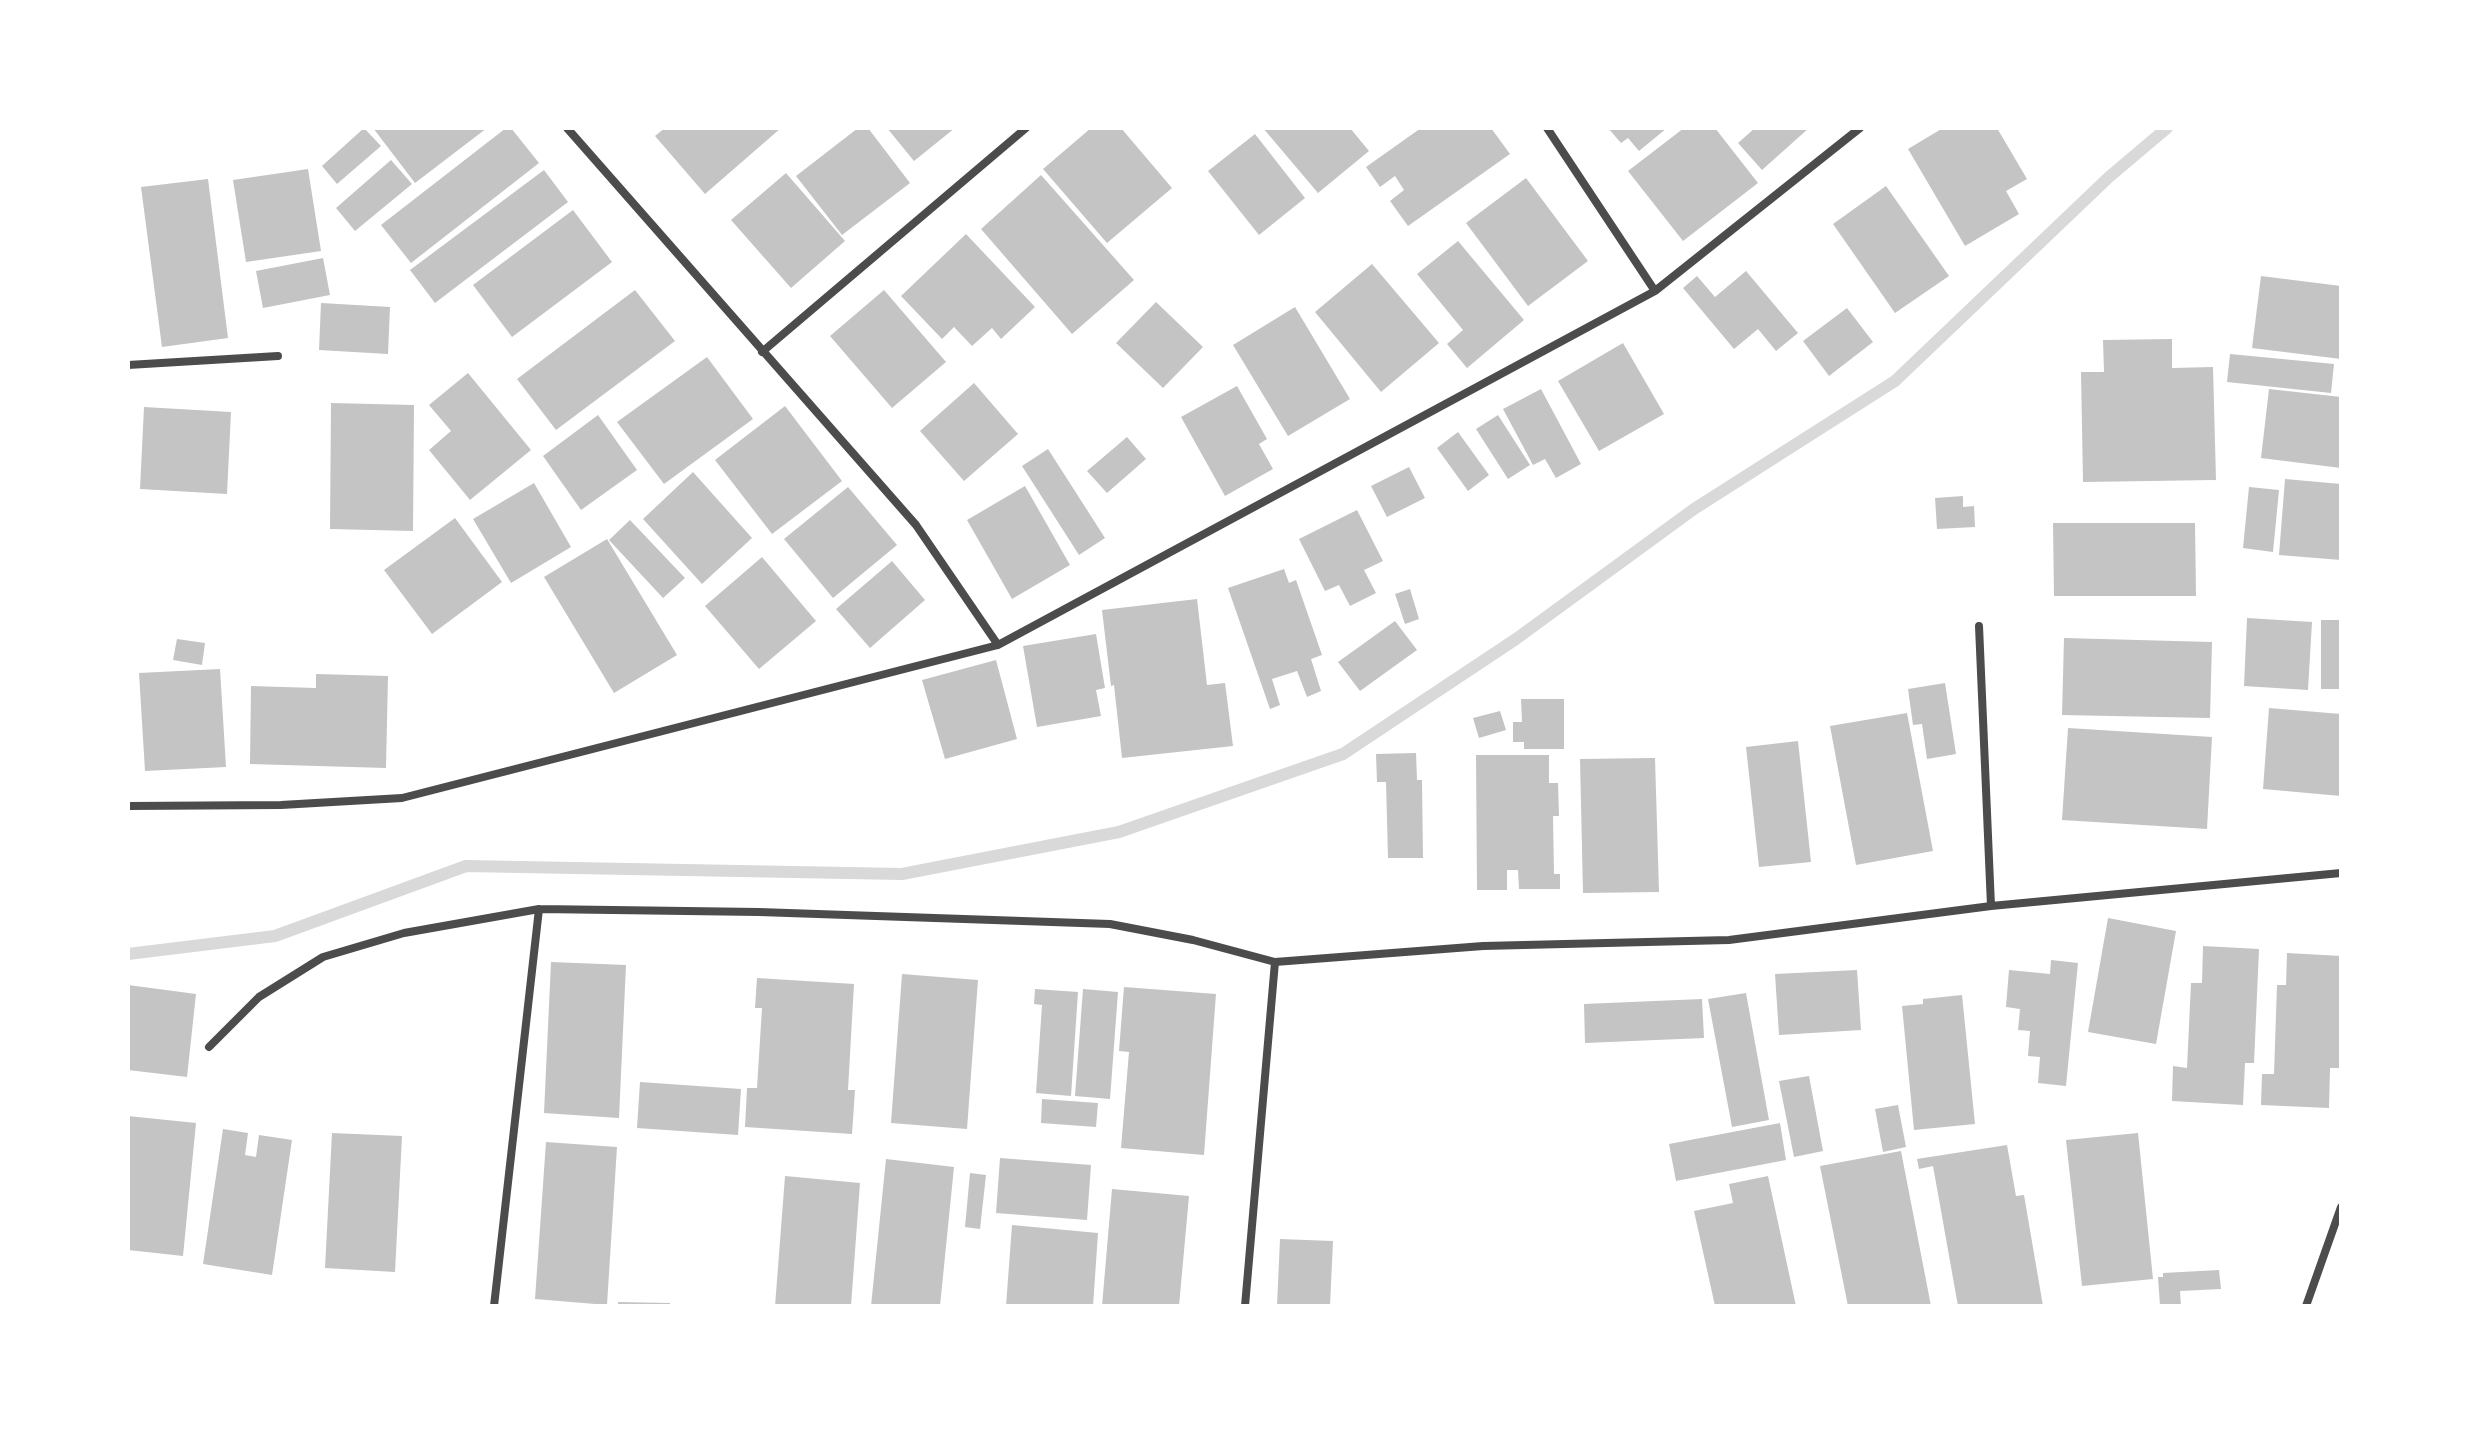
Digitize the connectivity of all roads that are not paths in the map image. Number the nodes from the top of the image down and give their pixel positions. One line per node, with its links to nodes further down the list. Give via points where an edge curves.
1 (567, 128): 6 (street)
2 (1026, 128): 6 (street)
3 (1547, 128): 5 (street)
4 (1860, 128): 5 (street)
5 (1655, 291): 10 (street)
6 (762, 352): 10 (street, via 916,525)
7 (278, 356): 8 (street)
8 (128, 365)
9 (1979, 626): 13 (street)
10 (998, 645): 11 (street, via 402,798)
11 (128, 806)
12 (2341, 873): 13 (street)
13 (1991, 906): 15 (street, via 1729,940 1483,946)
14 (539, 909): 15 (street, via 1110,924); 16 (street, via 404,933 323,957 259,997); 18 (street)
15 (1275, 962): 19 (street)
16 (209, 1047)
17 (2341, 1207): 20 (street)
18 (494, 1306)
19 (1245, 1306)
20 (2306, 1306)

